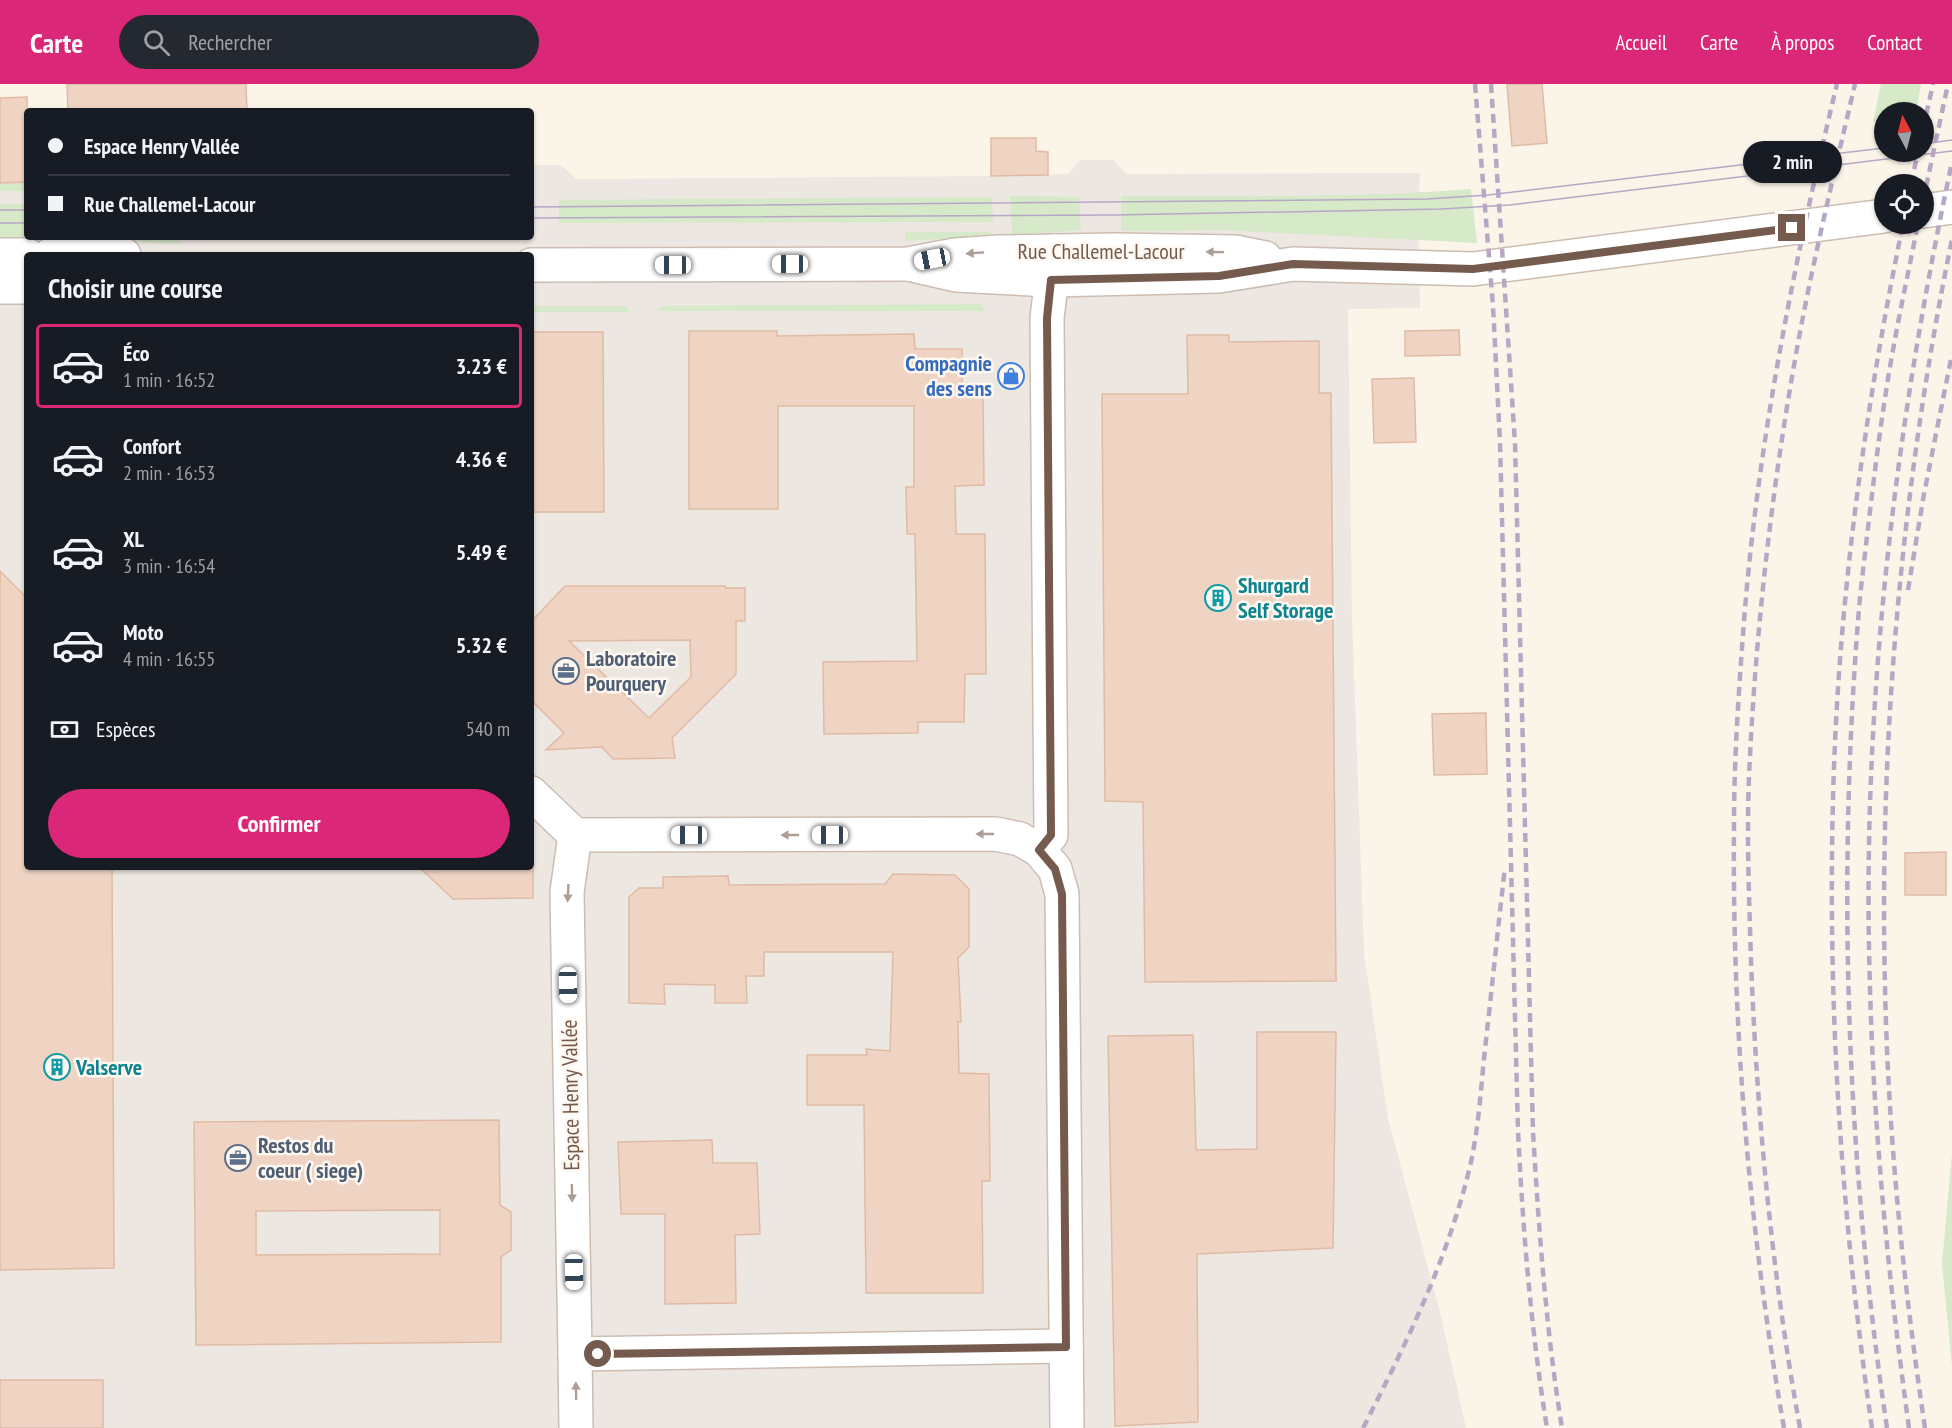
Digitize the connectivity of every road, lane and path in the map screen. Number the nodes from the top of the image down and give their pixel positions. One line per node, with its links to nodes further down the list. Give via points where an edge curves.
1 (1952, 207): 2 (street)
2 (1934, 209)
3 (1874, 217): 7 (street, Rue Challemel-Lacour, via 1473,269 1293,264 1235,252 1115,250)
4 (0, 255): 5 (street)
5 (24, 255)
6 (534, 266): 7 (street, Rue Challemel-Lacour, via 908,264 955,255)
7 (1053, 266): 12 (street, via 1047,318 1051,835)
8 (0, 287): 9 (street)
9 (24, 287)
10 (534, 796): 11 (street)
11 (575, 835): 12 (street, one-way to 11, via 1020,839 996,834); 14 (street, Espace Henry Vallée, one-way to 14, via 567,892)
12 (1039, 850): 13 (street, via 1055,869 1062,894)
13 (1066, 1347): 14 (street); 16 (street)
14 (575, 1354): 15 (street, Espace Henry Vallée, one-way to 14)
15 (576, 1428)
16 (1066, 1428)

